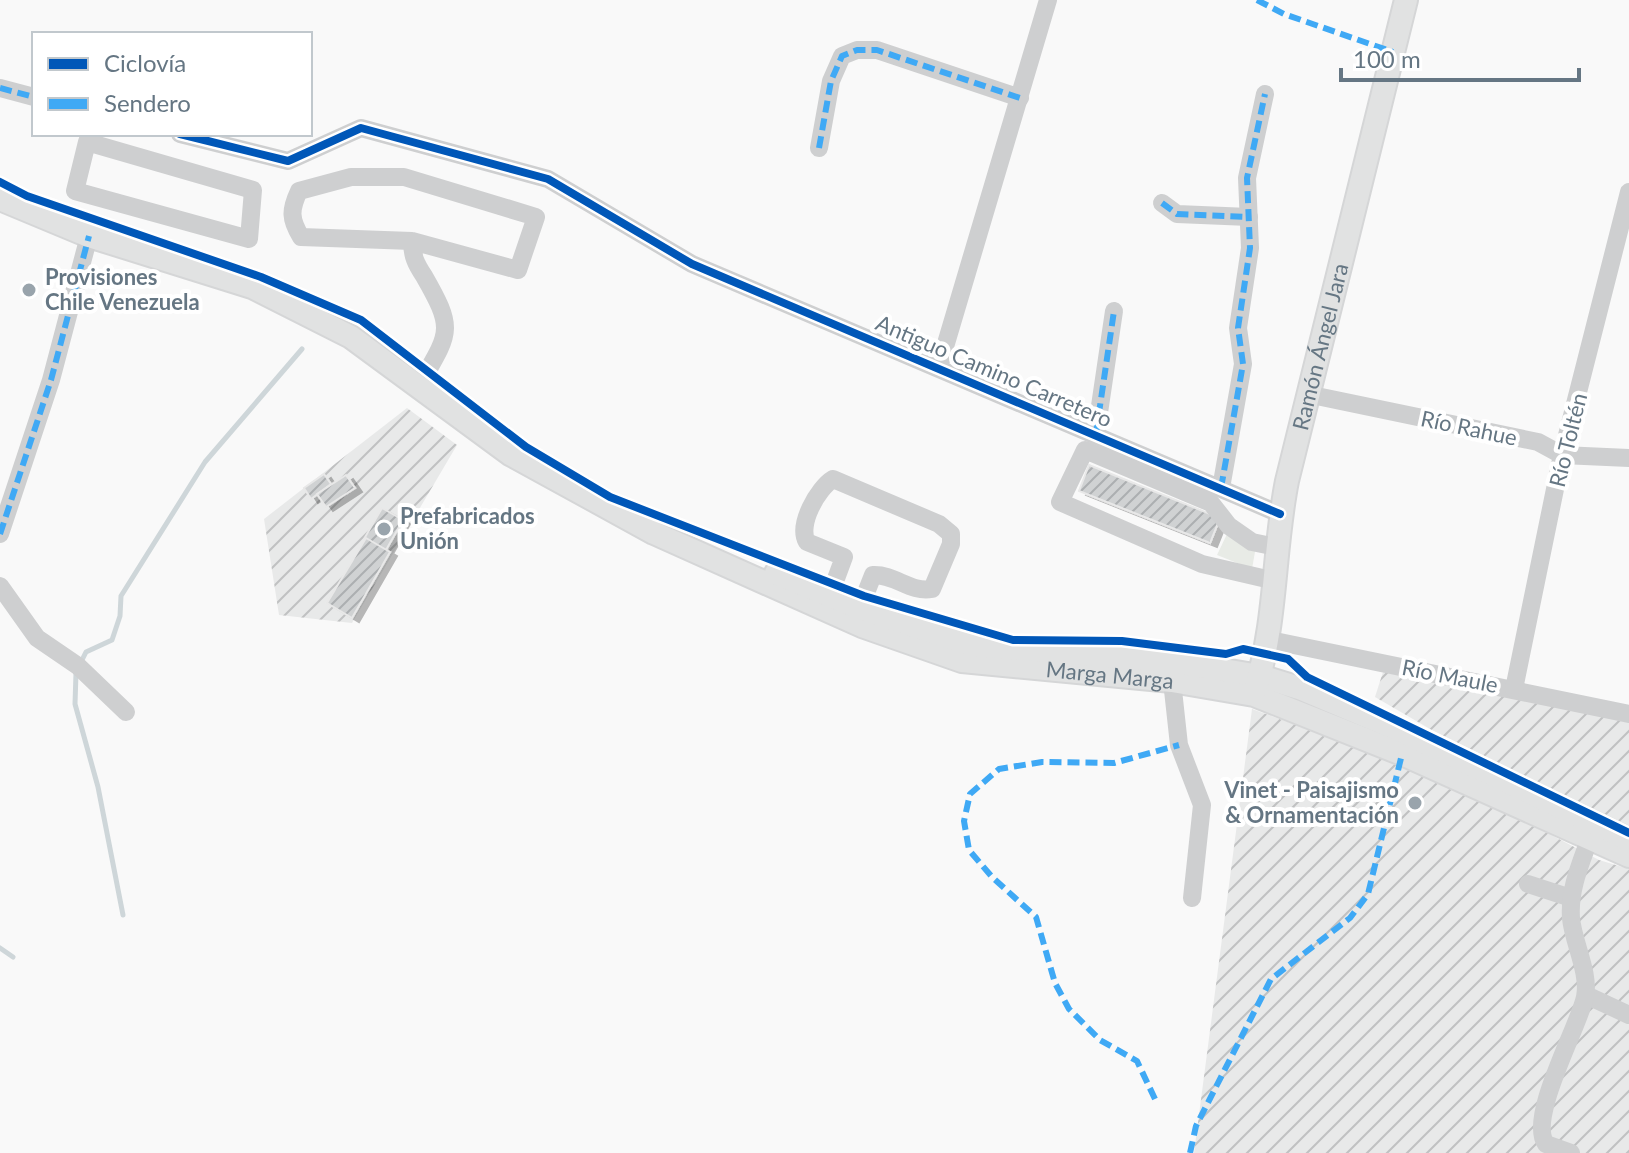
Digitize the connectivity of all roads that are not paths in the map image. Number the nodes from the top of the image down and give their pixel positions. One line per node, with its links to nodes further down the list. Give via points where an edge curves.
1 (1048, 0): 6 (street)
2 (1406, 0): 19 (main road, Ramón Ángel Jara)
3 (0, 88): 5 (street)
4 (1265, 94): 12 (street, via 1247,178)
5 (32, 96)
6 (1020, 98): 8 (street, via 877,50 857,50 842,56 831,81); 17 (street)
7 (188, 136): 17 (street, Antiguo Camino Carretero, via 288,161 361,128 548,179 692,264)
8 (819, 148)
9 (1629, 192): 21 (street, Río Toltén)
10 (0, 199): 13 (main road, Marga Marga)
11 (1162, 203): 12 (street, via 1177,214)
12 (1249, 217): 23 (street, via 1250,248 1238,328 1243,364)
13 (89, 236): 18 (main road, Marga Marga, via 252,287 351,337); 26 (street, via 51,380)
14 (249, 239): 14 (street, via 253,190 87,142 75,191)
15 (412, 241): 15 (street, via 518,270 536,217 404,177 351,177 299,191 290,208 301,237); 18 (street, via 412,255 448,326)
16 (1114, 311): 20 (street)
17 (939, 367): 20 (street, Antiguo Camino Carretero)
18 (420, 384): 24 (main road, Marga Marga, via 510,454)
19 (1307, 394): 21 (street, Río Rahue, via 1538,442); 25 (main road, Ramón Ángel Jara)
20 (1096, 433): 23 (street, Antiguo Camino Carretero)
21 (1562, 455): 22 (street, Río Rahue); 35 (street, Río Toltén)
22 (1629, 458)
23 (1221, 488): 25 (street, Antiguo Camino Carretero)
24 (592, 497): 30 (main road, Marga Marga); 33 (main road, Marga Marga, via 654,533 803,601 962,661)
25 (1280, 514): 27 (main road, Ramón Ángel Jara)
26 (0, 534)
27 (1276, 547): 28 (main road, Ramón Ángel Jara); 28 (street, via 1252,542 1229,526 1211,503 1085,450 1060,502 1202,564)
28 (1275, 581): 32 (main road, Ramón Ángel Jara)
29 (0, 586): 36 (street, via 37,638 78,666)
30 (830, 595): 31 (main road, Marga Marga); 31 (street, via 844,557 807,542 803,529 823,485 833,479 951,534 932,589 919,591 883,574 873,575)
31 (860, 608): 34 (main road, Marga Marga, via 972,645 1169,661)
32 (1270, 640): 34 (main road, Ramón Ángel Jara); 35 (street, Río Maule)
33 (1172, 681): 34 (main road, Marga Marga); 42 (street, via 1179,745 1202,805)
34 (1257, 685): 38 (main road, Marga Marga); 39 (main road, Marga Marga, via 1302,689)
35 (1514, 689): 37 (street, Río Maule)
36 (126, 712)
37 (1629, 714)
38 (1589, 840): 40 (main road, Marga Marga); 43 (street)
39 (1629, 840)
40 (1629, 856)
41 (1528, 884): 43 (street)
42 (1192, 898)
43 (1571, 898): 44 (street)
44 (1586, 995): 45 (street); 46 (street, via 1555,1071 1542,1132 1546,1144)
45 (1629, 1015)
46 (1571, 1153)

